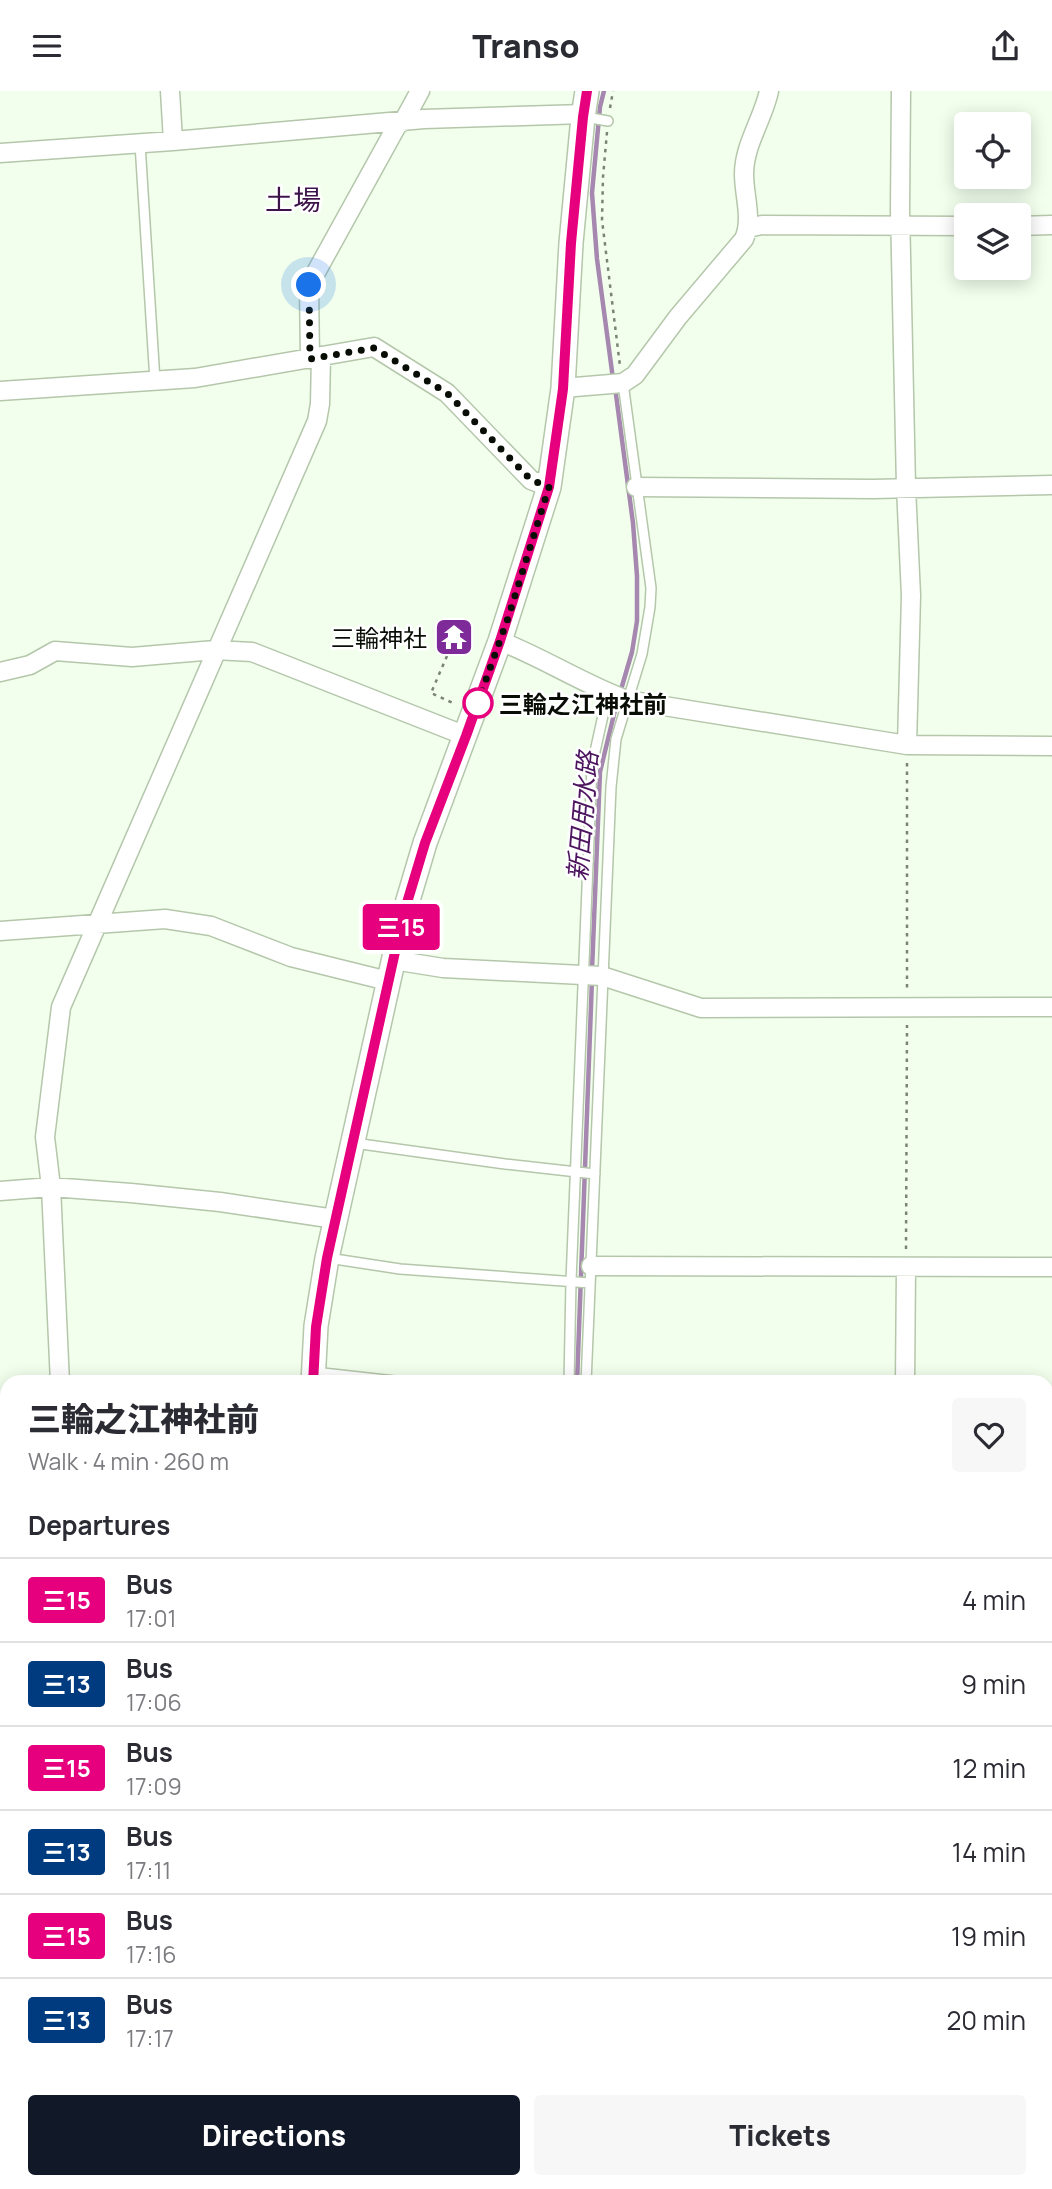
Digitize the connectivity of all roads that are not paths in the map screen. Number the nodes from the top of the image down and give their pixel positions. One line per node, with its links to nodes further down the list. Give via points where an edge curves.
1 (170, 91): 8 (street)
2 (421, 91): 7 (street)
3 (769, 91): 15 (street, via 747,151)
4 (901, 91): 14 (street)
5 (586, 110): 6 (lane); 7 (street); 19 (street, via 571,243)
6 (608, 121)
7 (401, 122): 8 (street); 16 (street, via 309,285)
8 (173, 141): 9 (street)
9 (140, 143): 10 (street); 17 (lane)
10 (0, 153)
11 (1052, 225): 13 (street)
12 (954, 226): 14 (street)
13 (1031, 226)
14 (901, 227): 15 (street); 24 (street)
15 (748, 228): 18 (street, via 744,239 635,375)
16 (316, 357): 17 (street); 22 (street, via 374,348 447,393 531,480); 26 (street, via 317,421)
17 (155, 381): 20 (street)
18 (615, 384): 19 (street); 23 (lane)
19 (563, 389): 22 (street)
20 (0, 391)
21 (1052, 485): 24 (street)
22 (549, 487): 25 (street)
23 (636, 487): 24 (street); 29 (lane, via 651,588 642,654)
24 (906, 487): 31 (street, via 911,596)
25 (500, 641): 28 (street); 30 (street)
26 (215, 650): 27 (street, via 132,657 55,651 30,665); 30 (street, via 251,652); 33 (street)
27 (0, 672)
28 (608, 693): 29 (street); 36 (lane, via 592,765)
29 (627, 700): 31 (street); 37 (lane, via 616,739 611,787)
30 (466, 736): 35 (street, via 418,863)
31 (906, 745): 32 (street)
32 (1052, 746)
33 (98, 924): 34 (street); 35 (street, via 166,919 211,926 291,957); 44 (street, via 61,1007 45,1137)
34 (0, 931)
35 (390, 971): 36 (street, via 443,968); 41 (street)
36 (584, 975): 37 (street); 39 (lane)
37 (602, 976): 38 (street, via 701,1008); 40 (lane)
38 (1052, 1007)
39 (580, 1082): 40 (lane); 42 (lane)
40 (598, 1084): 43 (lane)
41 (353, 1143): 42 (lane); 46 (street)
42 (577, 1172): 43 (lane); 51 (lane)
43 (595, 1174): 50 (lane)
44 (51, 1187): 45 (street); 46 (street, via 220,1202); 52 (street)
45 (0, 1191)
46 (335, 1219): 47 (street)
47 (327, 1258): 51 (lane, via 400,1269); 53 (street)
48 (1052, 1267): 49 (street)
49 (906, 1268): 50 (street); 56 (street)
50 (591, 1274): 51 (lane); 55 (lane)
51 (571, 1281): 54 (lane)
52 (60, 1375)
53 (313, 1375)
54 (569, 1375)
55 (586, 1375)
56 (905, 1375)

